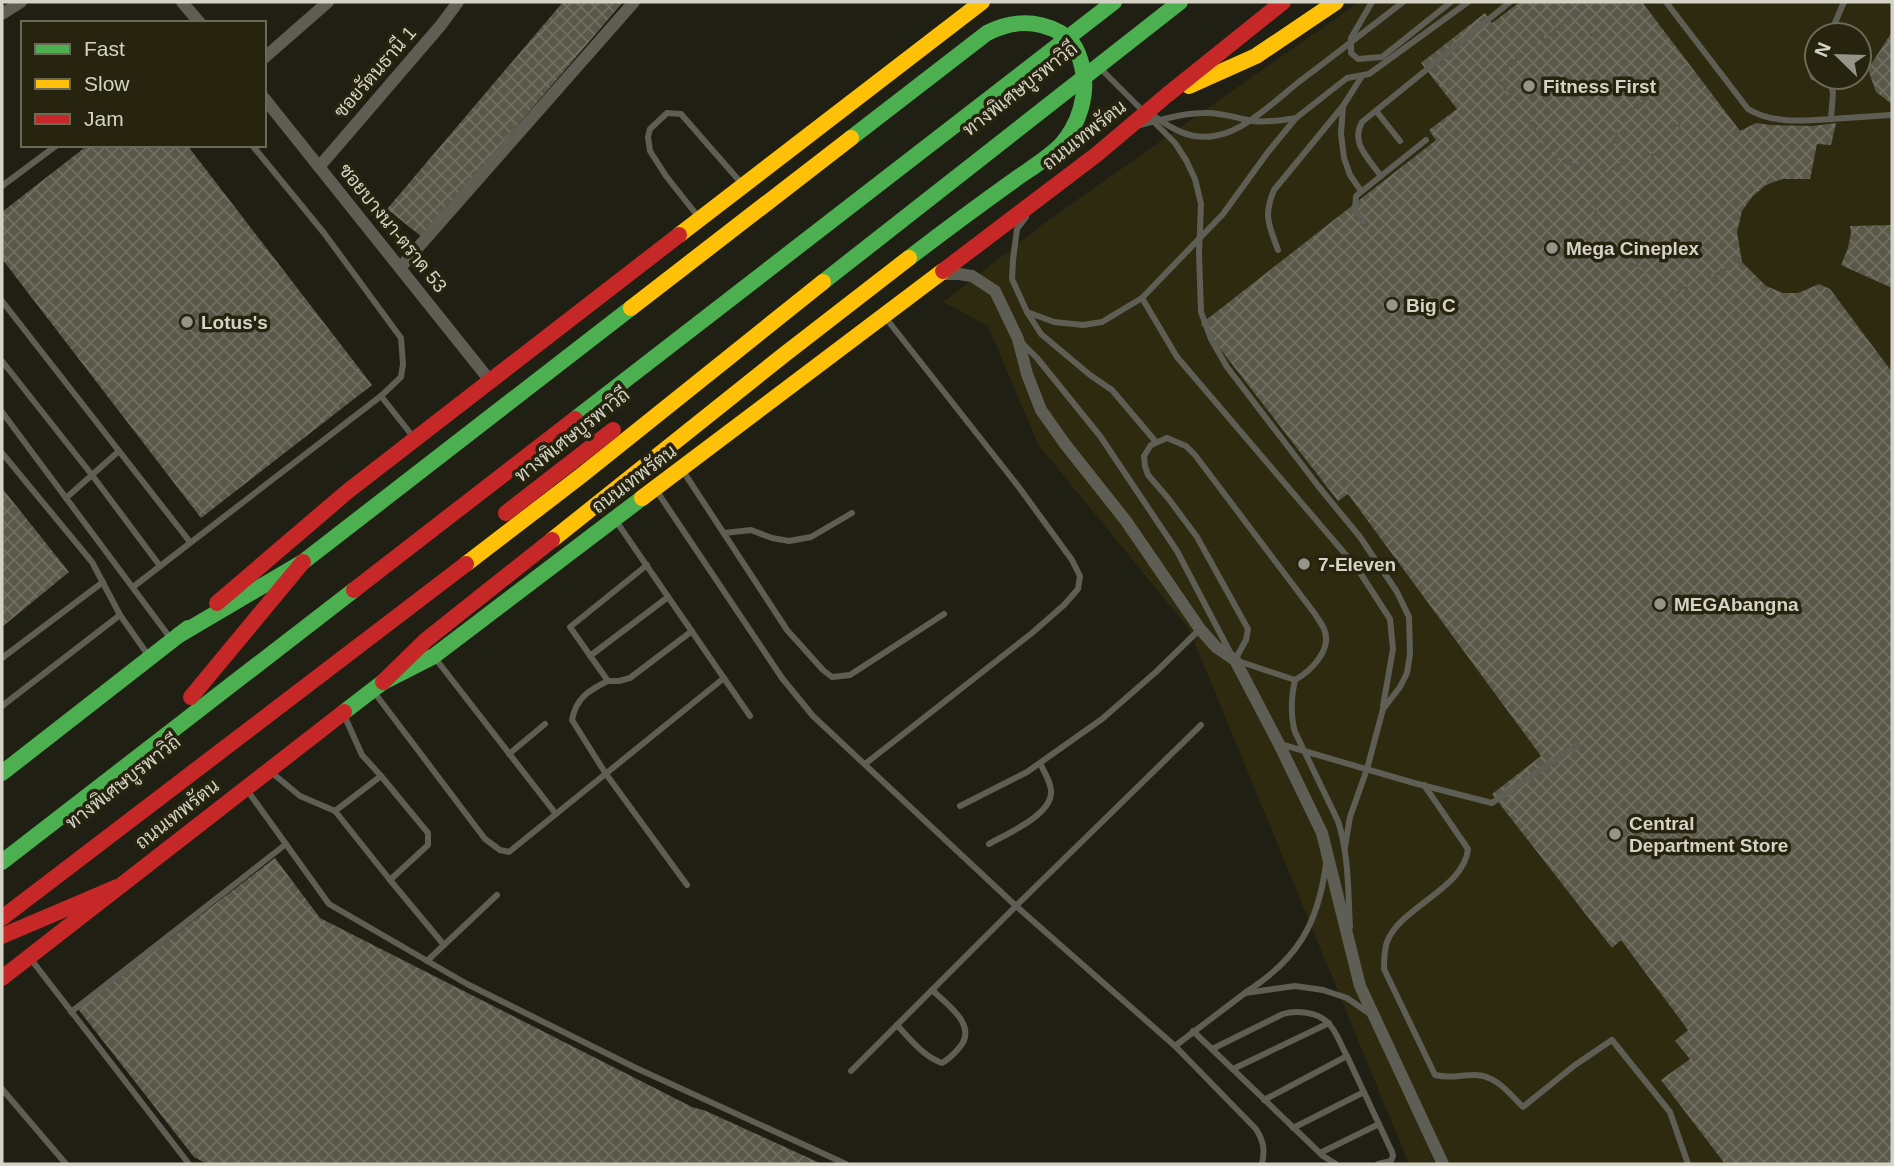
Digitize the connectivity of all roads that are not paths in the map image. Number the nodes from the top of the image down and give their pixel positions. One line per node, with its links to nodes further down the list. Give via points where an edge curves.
1 (21, 2): 20 (street)
2 (182, 2): 21 (street)
3 (328, 2): 23 (street)
4 (458, 2): 40 (street, ซอยรัตนธานี 1)
5 (634, 2): 49 (street)
6 (982, 2): 43 (main road)
7 (1093, 2): 94 (main road)
8 (1114, 2): 122 (main road, ทางพิเศษบูรพาวิถี)
9 (1167, 2): 69 (main road, ทางพิเศษบูรพาวิถี)
10 (1180, 2): 129 (main road, ถนนเทพรัตน, via 582,475)
11 (1283, 2): 27 (main road, ถนนเทพรัตน)
12 (1336, 2): 27 (main road, via 1256,56)
13 (1372, 2): 14 (lane, via 1351,38 1350,53 1358,59 1382,57)
14 (1451, 2)
15 (1468, 2): 25 (lane)
16 (1510, 2): 31 (lane)
17 (1666, 2): 34 (lane, via 1748,109 1759,117)
18 (1844, 2): 22 (lane)
19 (1401, 4): 30 (lane, via 1230,132 1186,135)
20 (2, 14)
21 (198, 21)
22 (1835, 21)
23 (266, 56)
24 (1093, 61): 30 (lane)
25 (1362, 76): 29 (lane); 33 (lane, via 1347,78)
26 (1832, 91): 34 (lane)
27 (1167, 95): 35 (main road, ถนนเทพรัตน)
28 (267, 106): 40 (street, ซอยบางนา-ตราด 53)
29 (1343, 106): 45 (lane, via 1344,158); 48 (lane, via 1274,190 1267,217)
30 (1140, 108): 96 (lane, via 1175,143 1195,179 1201,204 1201,312 1211,339 1227,367 1360,537 1409,617 1407,673)
31 (1377, 112): 37 (lane); 41 (lane, via 1362,122 1357,140)
32 (1891, 115): 34 (lane)
33 (1296, 118): 35 (lane, via 1271,122 1205,113); 51 (lane, via 1223,214)
34 (1831, 120)
35 (1131, 127): 44 (main road, ถนนเทพรัตน)
36 (1426, 140): 41 (lane)
37 (1400, 141)
38 (54, 147): 42 (lane)
39 (254, 147): 58 (lane, via 401,338 401,377)
40 (320, 167): 49 (street, ซอยบางนา-ตราด 53)
41 (1381, 176): 45 (lane)
42 (2, 186)
43 (744, 186): 46 (main road); 46 (lane, via 681,114 667,113 650,129 650,151)
44 (1047, 191): 50 (main road, ถนนเทพรัตน); 53 (lane, via 1017,229 1012,279)
45 (1361, 191): 47 (lane, via 1355,210)
46 (700, 220): 57 (main road)
47 (1363, 221)
48 (1278, 250)
49 (400, 268): 57 (street, ซอยบางนา-ตราด 53)
50 (941, 274): 54 (main road, ถนนเทพรัตน); 55 (street, via 972,276 995,291)
51 (1142, 298): 53 (lane, via 1102,322 1083,325); 96 (lane, via 1177,357 1357,568 1390,619 1393,649)
52 (2, 301): 62 (lane)
53 (1027, 312): 61 (lane, via 1041,334 1112,390)
54 (884, 317): 64 (main road, ถนนเทพรัตน); 106 (lane, via 1018,486 1080,576 1078,589 1048,619)
55 (1018, 339): 81 (street, via 1041,410 1126,521); 89 (lane, via 1106,446 1177,551)
56 (2, 361): 65 (lane)
57 (491, 382): 60 (main road)
58 (381, 396): 60 (lane); 72 (lane)
59 (2, 412): 67 (lane)
60 (415, 440): 84 (main road)
61 (1156, 442): 89 (lane, via 1144,456 1148,475 1197,537 1248,629); 91 (lane, via 1167,438 1195,455 1326,631 1319,659)
62 (119, 451): 65 (lane); 72 (lane)
63 (2, 453): 76 (lane, via 92,562)
64 (682, 469): 66 (main road, ถนนเทพรัตน); 71 (lane)
65 (92, 475): 67 (lane); 75 (lane)
66 (656, 489): 70 (main road, ถนนเทพรัตน); 106 (lane, via 782,678 813,716)
67 (66, 498): 77 (lane)
68 (852, 513): 71 (lane, via 811,537 789,541 751,530)
69 (496, 520)
70 (615, 520): 74 (lane); 85 (main road, ถนนเทพรัตน)
71 (724, 533): 79 (lane, via 787,630 832,677 850,675)
72 (191, 542): 75 (lane)
73 (303, 562): 84 (main road); 93 (main road, via 987,33 1013,22 1026,22 1062,34 1080,49 1085,94 1076,122 1059,147 785,355 426,640); 94 (main road)
74 (647, 565): 78 (lane); 86 (lane, via 569,627)
75 (160, 566): 77 (lane)
76 (103, 582): 80 (lane); 87 (lane)
77 (133, 587): 84 (lane)
78 (668, 597): 83 (lane); 86 (lane)
79 (944, 614)
80 (120, 615): 88 (lane); 95 (lane)
81 (1200, 629): 89 (street); 105 (lane, via 1102,719)
82 (354, 630): 127 (main road, ทางพิเศษบูรพาวิถี)
83 (692, 631): 90 (lane); 92 (lane, via 630,678)
84 (176, 638): 88 (main road)
85 (434, 656): 93 (main road, ถนนเทพรัตน); 104 (lane)
86 (590, 656): 92 (lane)
87 (2, 658)
88 (150, 658): 110 (main road)
89 (1235, 660): 91 (lane); 101 (street)
90 (724, 678): 98 (lane); 111 (lane)
91 (1295, 680): 103 (lane, via 1292,721)
92 (608, 681): 111 (lane, via 579,700 572,720)
93 (378, 686): 97 (main road, ถนนเทพรัตน); 117 (lane, via 485,839 500,850 509,852)
94 (191, 697): 107 (main road)
95 (2, 706)
96 (1383, 709): 108 (lane)
97 (343, 713): 109 (main road, ถนนเทพรัตน); 112 (lane, via 362,755)
98 (750, 716)
99 (545, 724): 104 (lane)
100 (1201, 725): 128 (lane)
101 (1279, 744): 103 (lane); 121 (street)
102 (1577, 745): 113 (lane, via 1492,803)
103 (1304, 751): 108 (lane); 120 (lane, via 1338,821)
104 (509, 754): 117 (lane)
105 (1040, 763): 115 (lane); 119 (lane, via 1052,791 1050,800 1031,821)
106 (865, 764): 128 (lane)
107 (102, 765)
108 (1367, 769): 113 (lane); 120 (lane)
109 (269, 770): 114 (main road, ถนนเทพรัตน); 116 (lane, via 300,796)
110 (2, 773)
111 (606, 774): 117 (lane); 124 (lane)
112 (381, 776): 116 (lane); 123 (lane, via 429,839)
113 (1424, 785): 161 (lane, via 1468,849 1467,858 1447,883 1396,927 1388,941 1384,969 1435,1075 1448,1079 1477,1074 1493,1079 1523,1107 1612,1040 1670,1112)
114 (246, 788): 118 (lane); 125 (main road, ถนนเทพรัตน)
115 (960, 806)
116 (335, 811): 123 (lane)
117 (556, 814)
118 (286, 844): 134 (lane, via 329,904); 138 (lane)
119 (989, 844)
120 (1345, 847): 133 (lane)
121 (1327, 852): 133 (street); 137 (lane, via 1322,888 1304,939)
122 (2, 862)
123 (390, 880): 131 (lane)
124 (687, 885)
125 (117, 887): 130 (main road); 132 (main road, ถนนเทพรัตน)
126 (497, 895): 131 (lane)
127 (2, 902)
128 (1016, 906): 136 (lane); 143 (lane)
129 (2, 918)
130 (2, 936)
131 (444, 944): 134 (lane)
132 (28, 957): 135 (main road, ถนนเทพรัตน); 138 (lane)
133 (1353, 957): 139 (street)
134 (428, 961): 156 (lane, via 636,1068)
135 (2, 978)
136 (932, 990): 141 (lane); 141 (lane, via 966,1028 964,1043 949,1059 937,1061)
137 (1245, 993): 139 (lane, via 1295,986 1323,989); 142 (lane)
138 (71, 1013): 155 (lane)
139 (1374, 1017): 160 (street)
140 (1329, 1023): 144 (lane, via 1315,1015 1291,1012); 145 (lane); 146 (lane)
141 (897, 1025): 147 (lane)
142 (1193, 1031): 143 (lane); 144 (lane)
143 (1175, 1046): 157 (lane, via 1256,1129 1263,1140)
144 (1212, 1049): 146 (lane)
145 (1347, 1056): 149 (lane); 150 (lane)
146 (1233, 1069): 150 (lane)
147 (851, 1071)
148 (2, 1089): 154 (lane)
149 (1364, 1092): 151 (lane); 152 (lane)
150 (1264, 1100): 152 (lane)
151 (1379, 1124): 153 (lane); 159 (lane, via 1393,1156)
152 (1293, 1128): 153 (lane)
153 (1320, 1153): 158 (lane)
154 (66, 1164)
155 (189, 1164)
156 (846, 1164)
157 (1262, 1164)
158 (1336, 1164)
159 (1378, 1164)
160 (1443, 1164)
161 (1688, 1164)

